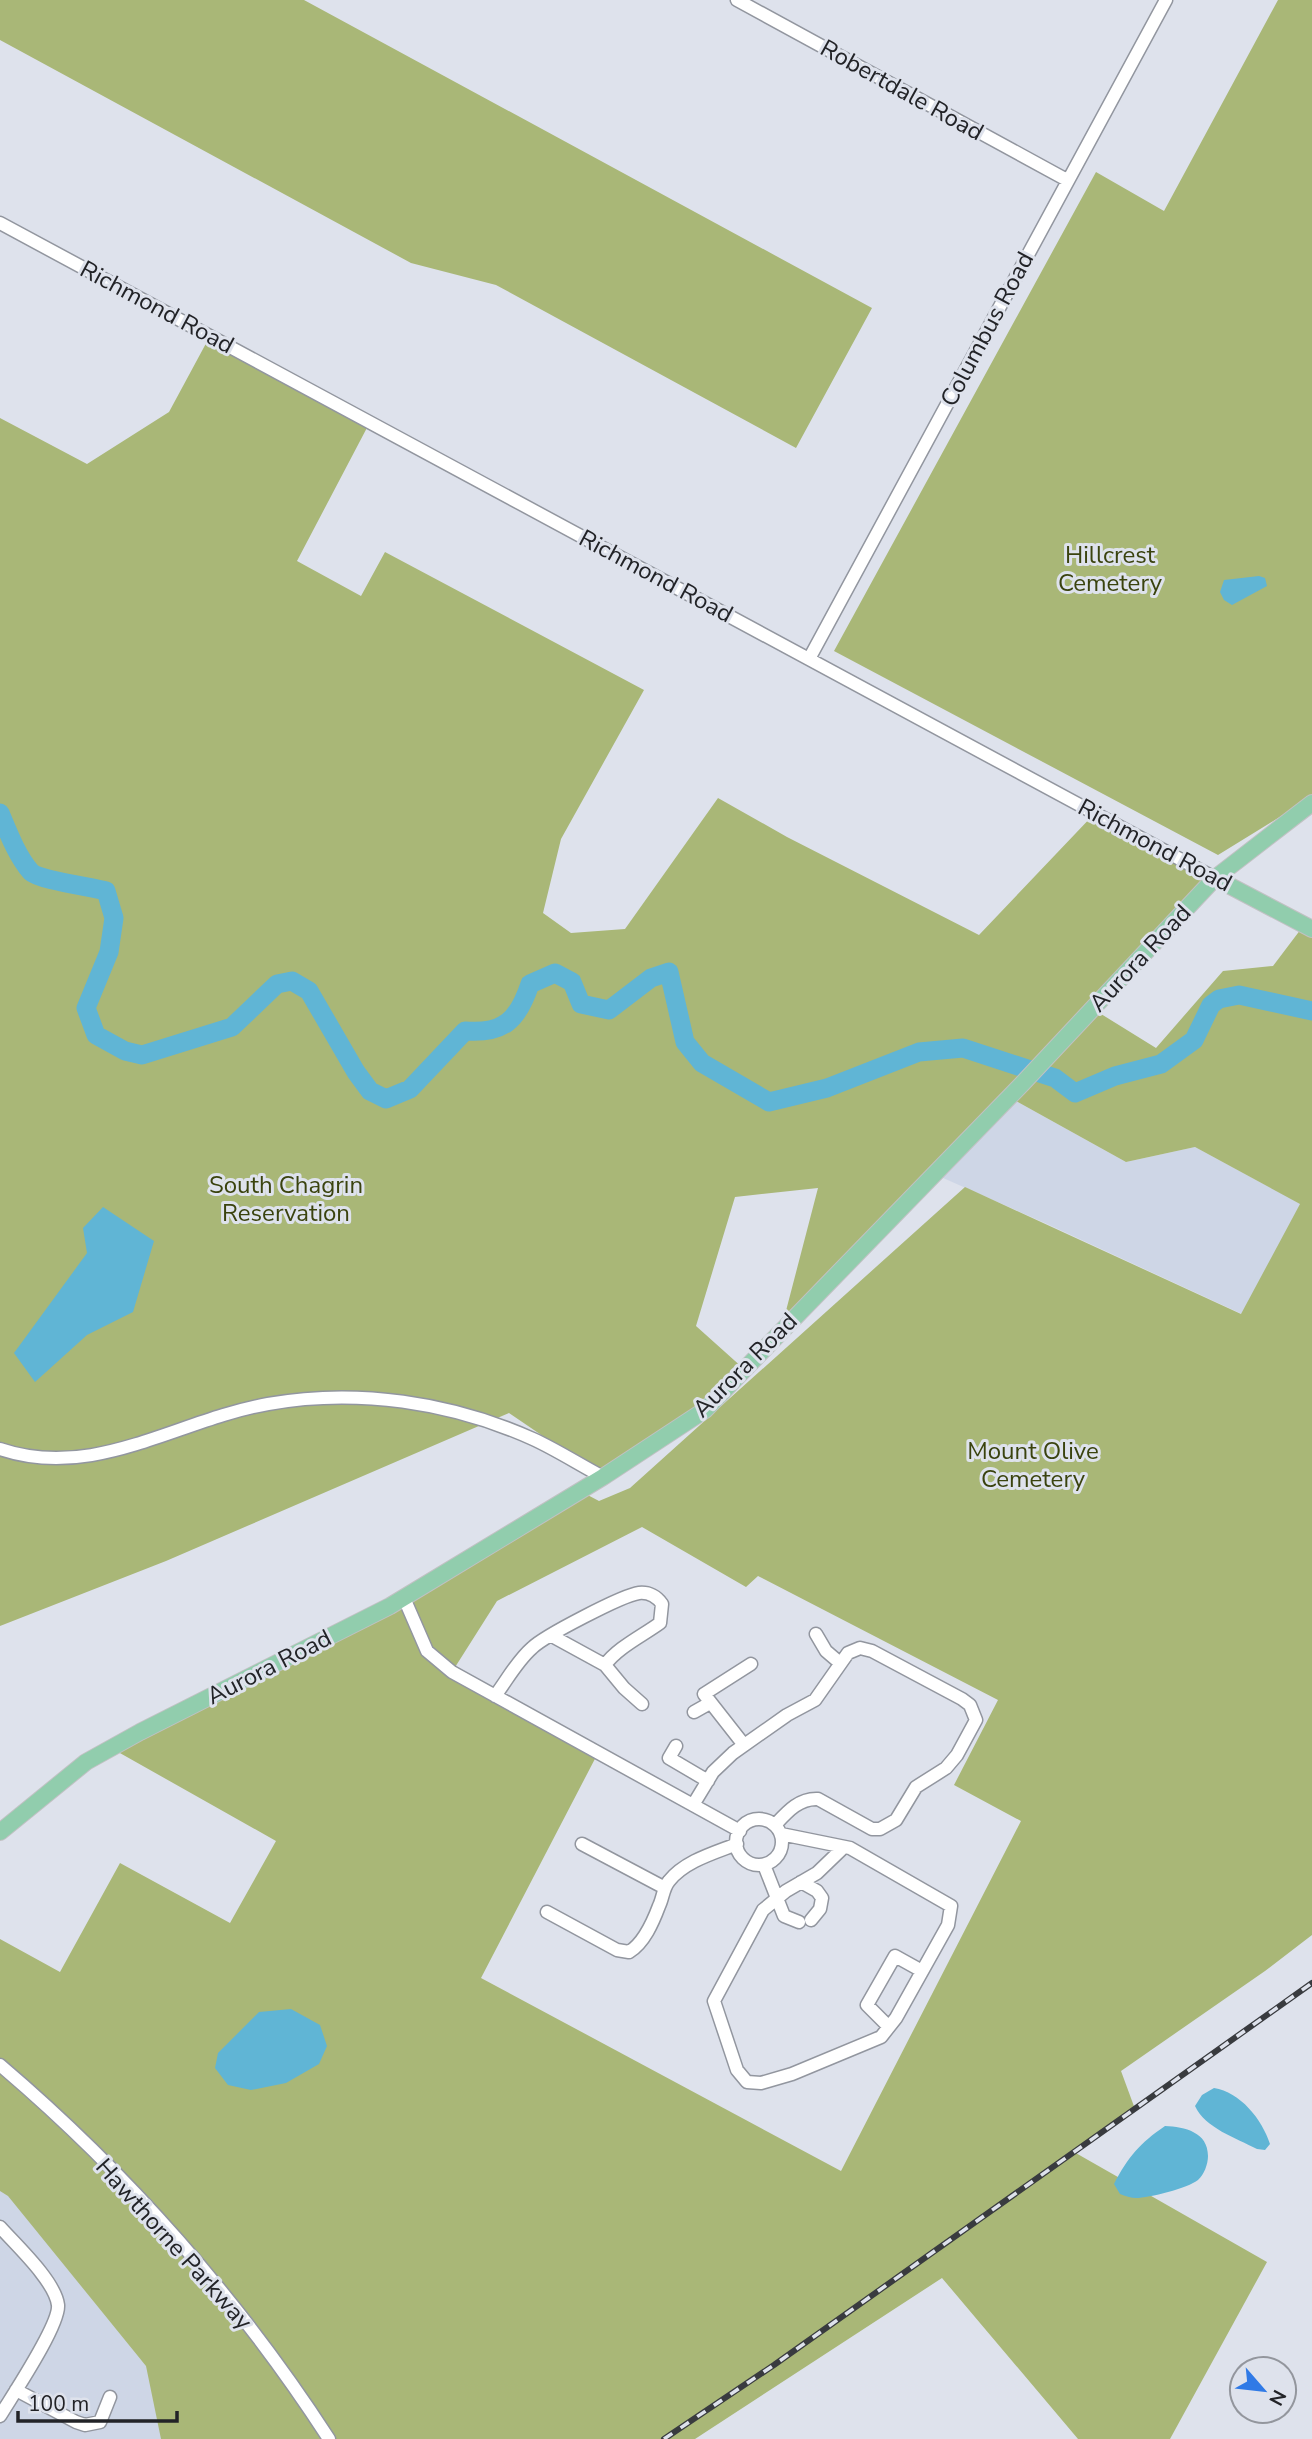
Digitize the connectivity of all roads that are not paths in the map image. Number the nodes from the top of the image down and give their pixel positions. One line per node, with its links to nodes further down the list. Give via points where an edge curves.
1 (737, 0): 3 (street, Robertdale Road)
2 (1166, 0): 3 (street, Columbus Road)
3 (1067, 180): 5 (street, Columbus Road)
4 (0, 223): 5 (street, Richmond Road)
5 (809, 659): 7 (street, Richmond Road)
6 (1312, 803): 7 (main road, Aurora Road)
7 (1215, 878): 8 (main road, Richmond Road); 10 (main road, Aurora Road, via 705,1410)
8 (1312, 929)
9 (0, 1449): 10 (street, via 60,1460 118,1451 267,1404 336,1396 411,1402 469,1415 533,1439)
10 (603, 1477): 11 (main road, Aurora Road)
11 (404, 1598): 17 (street, via 428,1651 452,1672); 26 (main road, Aurora Road, via 86,1762)
12 (817, 1634): 14 (street, via 826,1651)
13 (552, 1636): 16 (street); 16 (street, via 622,1597 641,1593 657,1598 662,1604 660,1623 618,1650); 17 (street, via 533,1647)
14 (840, 1663): 22 (street, via 815,1700); 25 (street, via 853,1650 872,1651 962,1699 970,1705 975,1720 957,1755 916,1787 889,1825 872,1829 810,1799 796,1805)
15 (751, 1664): 18 (street, via 704,1695)
16 (605, 1665): 19 (street)
17 (495, 1696): 24 (street)
18 (710, 1703): 20 (street); 22 (street)
19 (642, 1704)
20 (694, 1712)
21 (676, 1745): 23 (street, via 669,1758)
22 (744, 1745): 23 (street)
23 (708, 1781): 24 (street)
24 (693, 1805): 27 (street)
25 (778, 1829): 27 (street, via 769,1821 756,1820 749,1822); 29 (street); 30 (street, via 782,1840 779,1853)
26 (0, 1832)
27 (738, 1838): 30 (street, via 741,1856); 32 (street, via 685,1866)
28 (582, 1844): 32 (street)
29 (844, 1847): 31 (street); 35 (street, via 951,1906 948,1925)
30 (764, 1865): 33 (street)
31 (802, 1882): 33 (street); 33 (street, via 822,1898 820,1909 805,1921 784,1916)
32 (665, 1888): 34 (street, via 641,1941 629,1952)
33 (776, 1899): 36 (street, via 763,1910 714,2001 737,2070 747,2082 761,2083 838,2056 881,2037)
34 (547, 1912)
35 (922, 1971): 36 (street); 36 (street, via 895,1956 867,2005)
36 (889, 2027)
37 (0, 2065): 42 (street, Hawthorne Parkway, via 164,2226 262,2343)
38 (0, 2227): 39 (street, via 38,2271 58,2305 55,2324)
39 (16, 2390): 40 (street, via 85,2425 100,2421); 41 (street)
40 (110, 2397)
41 (0, 2416)
42 (329, 2439)

